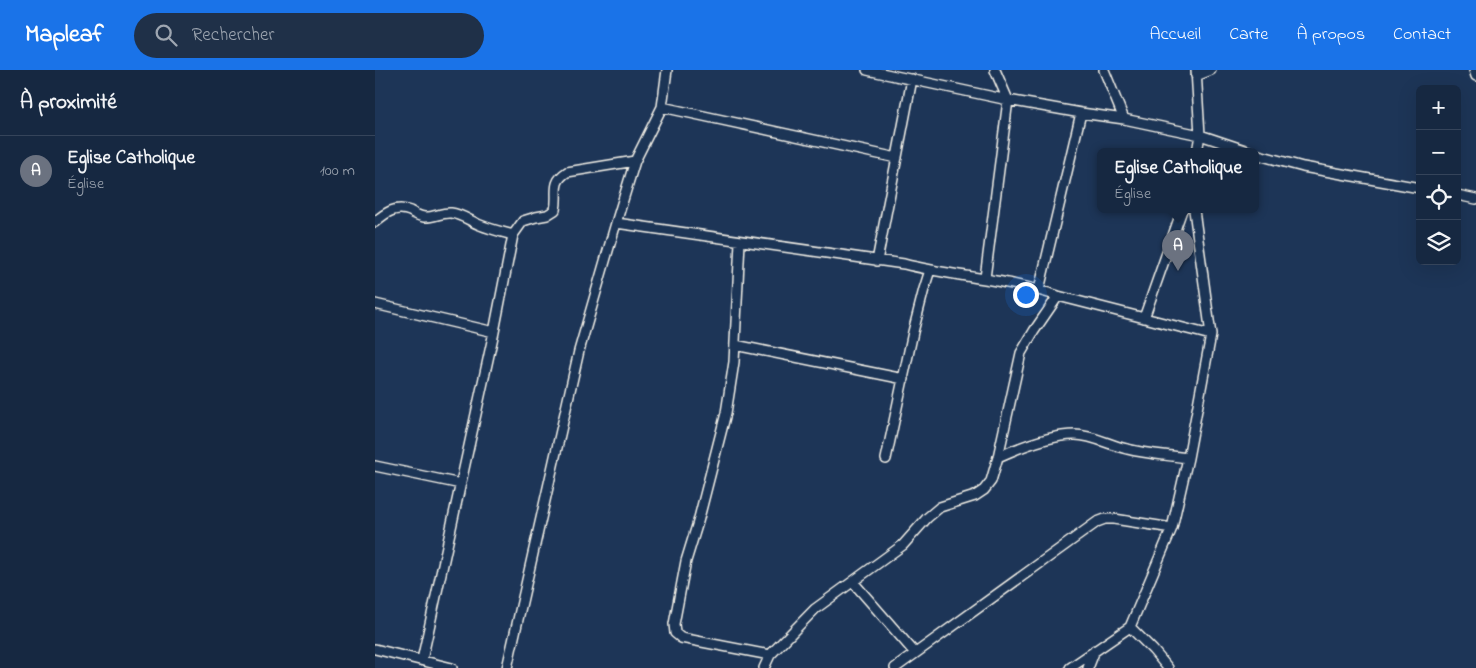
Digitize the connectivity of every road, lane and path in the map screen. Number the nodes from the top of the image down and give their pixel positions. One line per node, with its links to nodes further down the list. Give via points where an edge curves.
1 (667, 70): 11 (street)
2 (867, 70): 9 (street)
3 (995, 70): 10 (street)
4 (1105, 70): 13 (street)
5 (1211, 70): 7 (street)
6 (1474, 70): 8 (street)
7 (1196, 73): 14 (street)
8 (1476, 76)
9 (912, 79): 10 (street); 18 (street)
10 (1008, 100): 12 (street); 31 (street)
11 (662, 107): 18 (street); 19 (street)
12 (1081, 113): 13 (street); 32 (street)
13 (1124, 119): 14 (street)
14 (1200, 135): 15 (street); 16 (street)
15 (1198, 148)
16 (1239, 148)
17 (1259, 155): 20 (street, via 1303,167)
18 (897, 158): 29 (street)
19 (635, 161): 26 (street); 27 (street, via 567,172 556,184 555,210 523,221)
20 (1416, 187)
21 (1461, 196): 22 (street)
22 (1476, 199)
23 (1181, 213): 35 (street)
24 (1194, 213): 37 (street)
25 (375, 222): 27 (street, via 398,208 426,217 448,212)
26 (616, 223): 28 (street); 54 (street, via 579,351)
27 (513, 235): 36 (street)
28 (740, 242): 29 (street); 38 (street)
29 (877, 260): 30 (street)
30 (930, 270): 31 (street); 39 (street)
31 (985, 278): 32 (street)
32 (1039, 290): 33 (street)
33 (1058, 296): 35 (street); 40 (street, via 1021,353)
34 (375, 304): 36 (street)
35 (1144, 318): 37 (street)
36 (494, 332): 44 (street)
37 (1211, 335): 42 (street)
38 (735, 345): 39 (street); 51 (street, via 726,413 686,561 675,633 681,638)
39 (904, 379): 41 (street)
40 (998, 457): 42 (street, via 1055,437 1075,435 1127,449); 46 (street, via 991,481 983,490 975,496 939,507 903,545)
41 (886, 458)
42 (1188, 458): 45 (street)
43 (375, 466): 44 (street)
44 (461, 484): 52 (street)
45 (1172, 528): 47 (street); 50 (street, via 1105,519 1097,522)
46 (853, 582): 50 (street); 51 (street, via 815,609)
47 (1130, 627): 49 (street); 59 (street)
48 (375, 649): 52 (street)
49 (1095, 650): 57 (street); 58 (street)
50 (915, 653): 56 (street)
51 (770, 655): 55 (street)
52 (422, 660): 53 (street)
53 (452, 668)
54 (507, 668)
55 (764, 668)
56 (895, 668)
57 (1070, 668)
58 (1088, 668)
59 (1168, 668)

